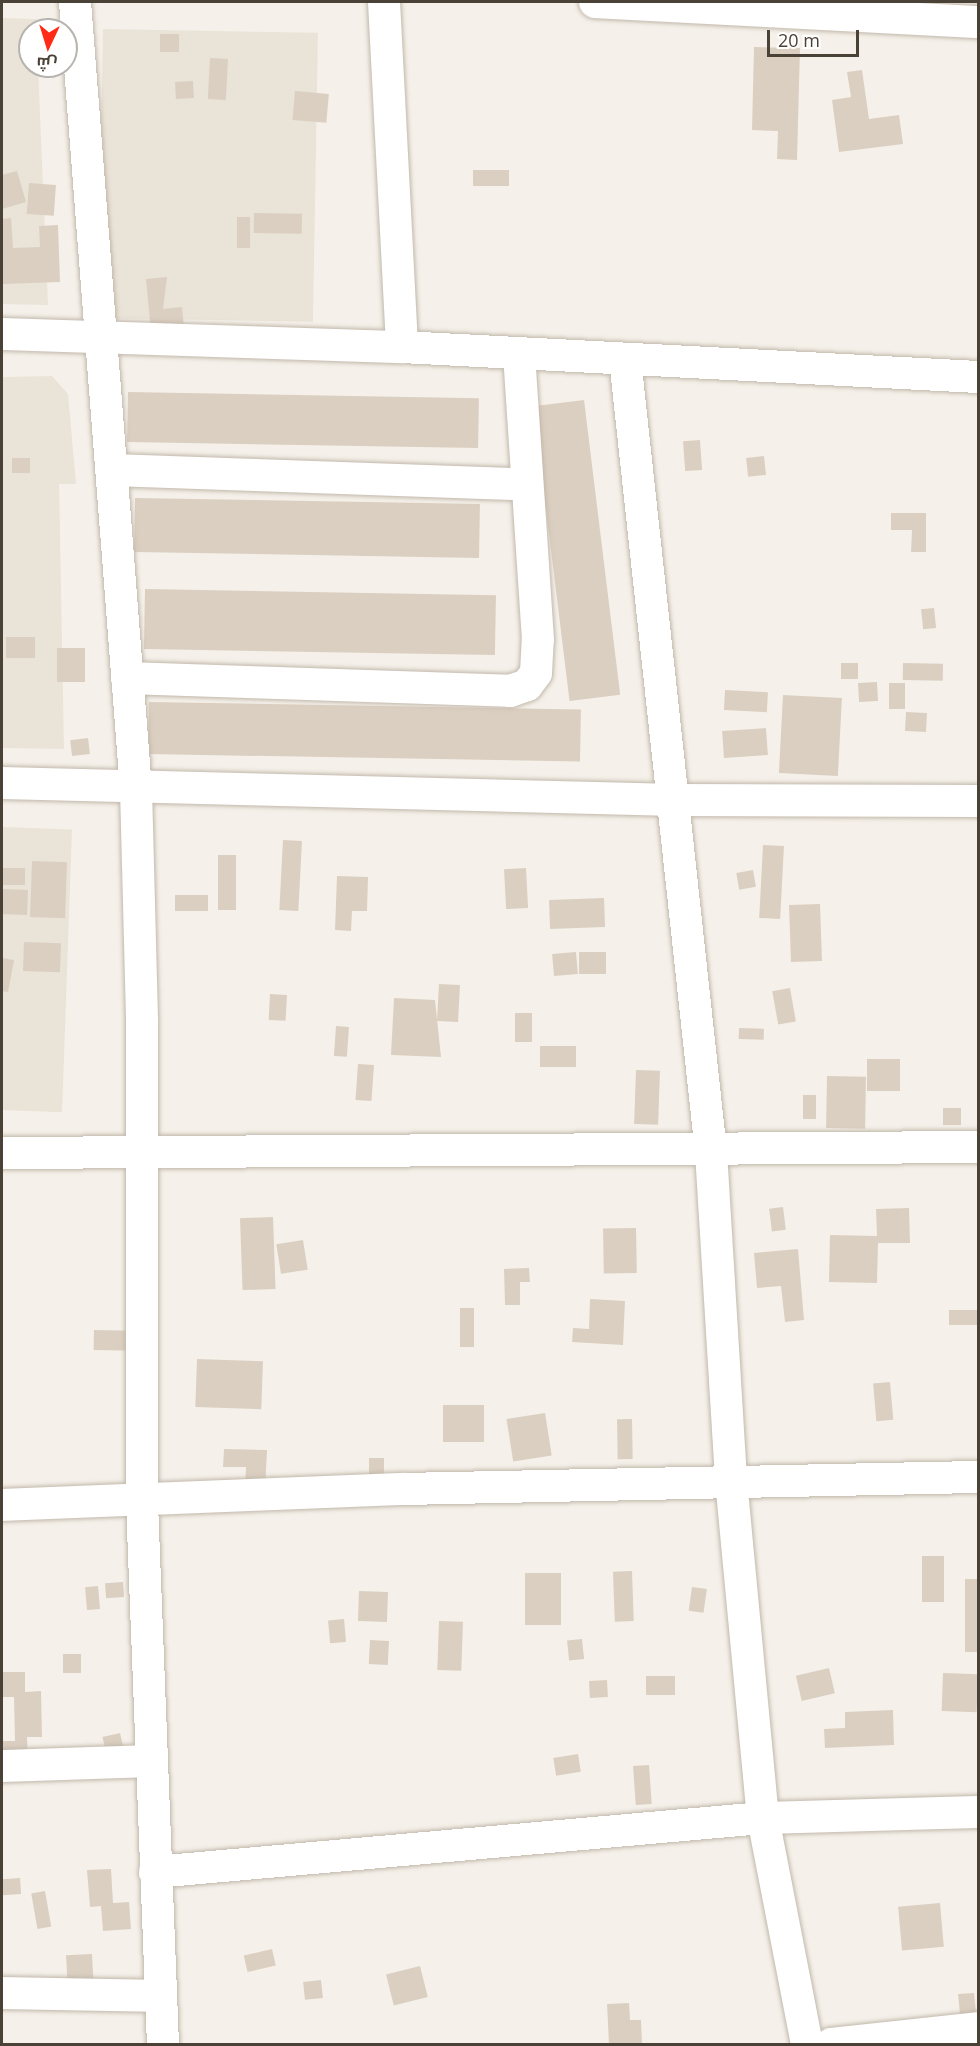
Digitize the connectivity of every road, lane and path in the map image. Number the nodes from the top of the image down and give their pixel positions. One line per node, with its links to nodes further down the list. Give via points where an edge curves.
1 (75, 2): 6 (street)
2 (384, 2): 7 (street)
3 (595, 2): 4 (street)
4 (978, 22)
5 (2, 334): 6 (street)
6 (100, 337): 7 (street); 11 (street)
7 (402, 347): 8 (street)
8 (519, 356): 9 (street); 12 (street)
9 (625, 359): 10 (street); 16 (street)
10 (978, 377)
11 (114, 470): 12 (street); 13 (street)
12 (525, 484): 13 (street, via 538,640 536,673 520,690)
13 (127, 678): 15 (street)
14 (2, 783): 15 (street)
15 (136, 789): 16 (street); 21 (street)
16 (676, 800): 17 (street); 19 (street)
17 (978, 801)
18 (978, 1147): 19 (street)
19 (711, 1152): 21 (street); 23 (street)
20 (2, 1153): 21 (street)
21 (141, 1155): 24 (street)
22 (978, 1477): 23 (street)
23 (731, 1480): 24 (street); 29 (street)
24 (142, 1503): 25 (street); 26 (street)
25 (2, 1505)
26 (151, 1761): 27 (street); 30 (street)
27 (2, 1767)
28 (978, 1812): 29 (street)
29 (763, 1818): 30 (street); 35 (street)
30 (154, 1872): 32 (street)
31 (2, 1993): 32 (street)
32 (161, 1996): 34 (street)
33 (978, 2028): 36 (street)
34 (163, 2044)
35 (807, 2044)
36 (831, 2044)

